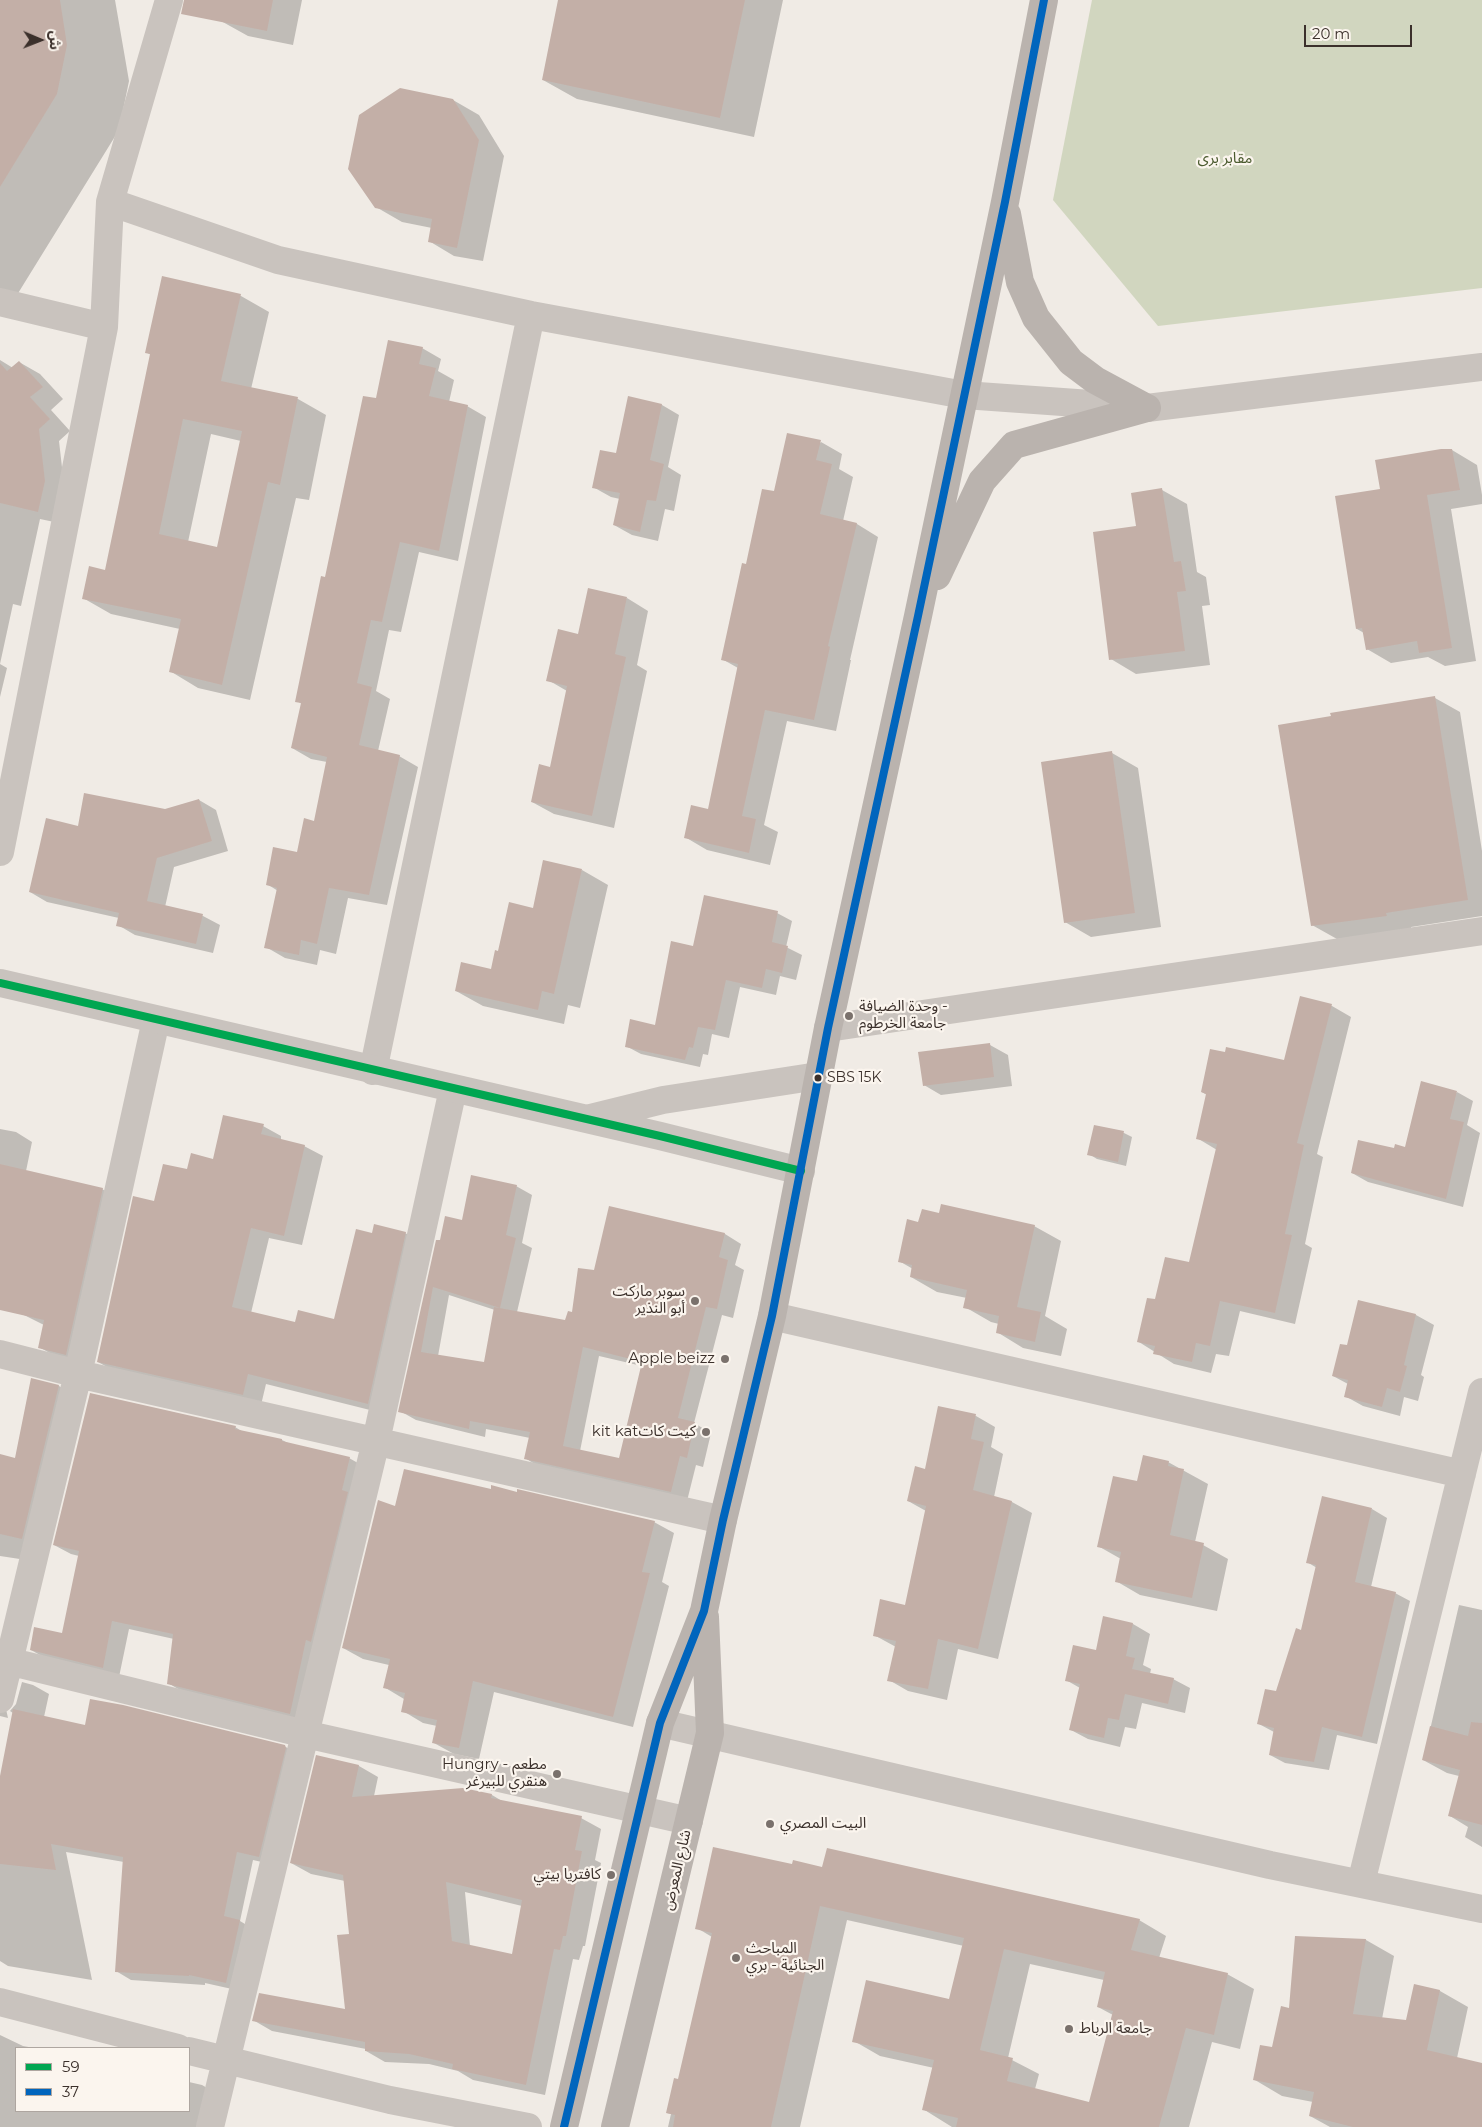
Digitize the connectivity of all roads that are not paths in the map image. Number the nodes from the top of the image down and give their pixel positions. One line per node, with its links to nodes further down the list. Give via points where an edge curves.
1 (169, 0): 3 (street)
2 (1044, 0): 4 (main road, شارع المعرض)
3 (110, 202): 6 (street, via 278,260); 7 (street)
4 (1005, 202): 9 (main road, شارع المعرض); 10 (main road, via 1020,282 1036,318 1071,362 1095,380)
5 (0, 302): 7 (street)
6 (531, 315): 9 (street); 17 (street)
7 (104, 327): 12 (street)
8 (1482, 367): 10 (street)
9 (964, 395): 10 (street); 11 (main road, شارع المعرض)
10 (1146, 408): 11 (main road, via 1014,445 982,481)
11 (918, 616): 16 (main road, شارع المعرض)
12 (0, 852)
13 (1482, 931): 16 (street)
14 (0, 983): 15 (street)
15 (156, 1020): 17 (street); 24 (street)
16 (828, 1028): 18 (main road, شارع المعرض)
17 (373, 1070): 19 (street)
18 (818, 1076): 20 (street, via 663,1100); 21 (main road, شارع المعرض)
19 (453, 1089): 20 (street); 26 (street)
20 (583, 1120): 21 (street)
21 (800, 1171): 22 (main road, شارع المعرض)
22 (772, 1316): 27 (street); 28 (main road, شارع المعرض)
23 (0, 1354): 24 (street)
24 (78, 1374): 26 (street); 30 (street)
25 (1482, 1392): 27 (street)
26 (376, 1441): 28 (street); 34 (street)
27 (1462, 1474): 37 (street)
28 (722, 1520): 29 (main road, شارع المعرض)
29 (704, 1611): 32 (main road, شارع المعرض); 33 (main road, شارع المعرض)
30 (4, 1660): 31 (street); 34 (street)
31 (0, 1699)
32 (660, 1723): 33 (street); 35 (main road, شارع المعرض)
33 (710, 1733): 36 (main road, شارع المعرض); 37 (street)
34 (305, 1734): 35 (street); 42 (street)
35 (639, 1809): 36 (street); 45 (main road, شارع المعرض)
36 (689, 1821): 46 (main road, شارع المعرض)
37 (1361, 1884): 38 (street)
38 (1482, 1909)
39 (0, 2002): 40 (street)
40 (174, 2047)
41 (190, 2051): 42 (street)
42 (225, 2060): 43 (street); 44 (street, via 390,2100)
43 (210, 2127)
44 (528, 2127)
45 (564, 2127)
46 (615, 2127)

